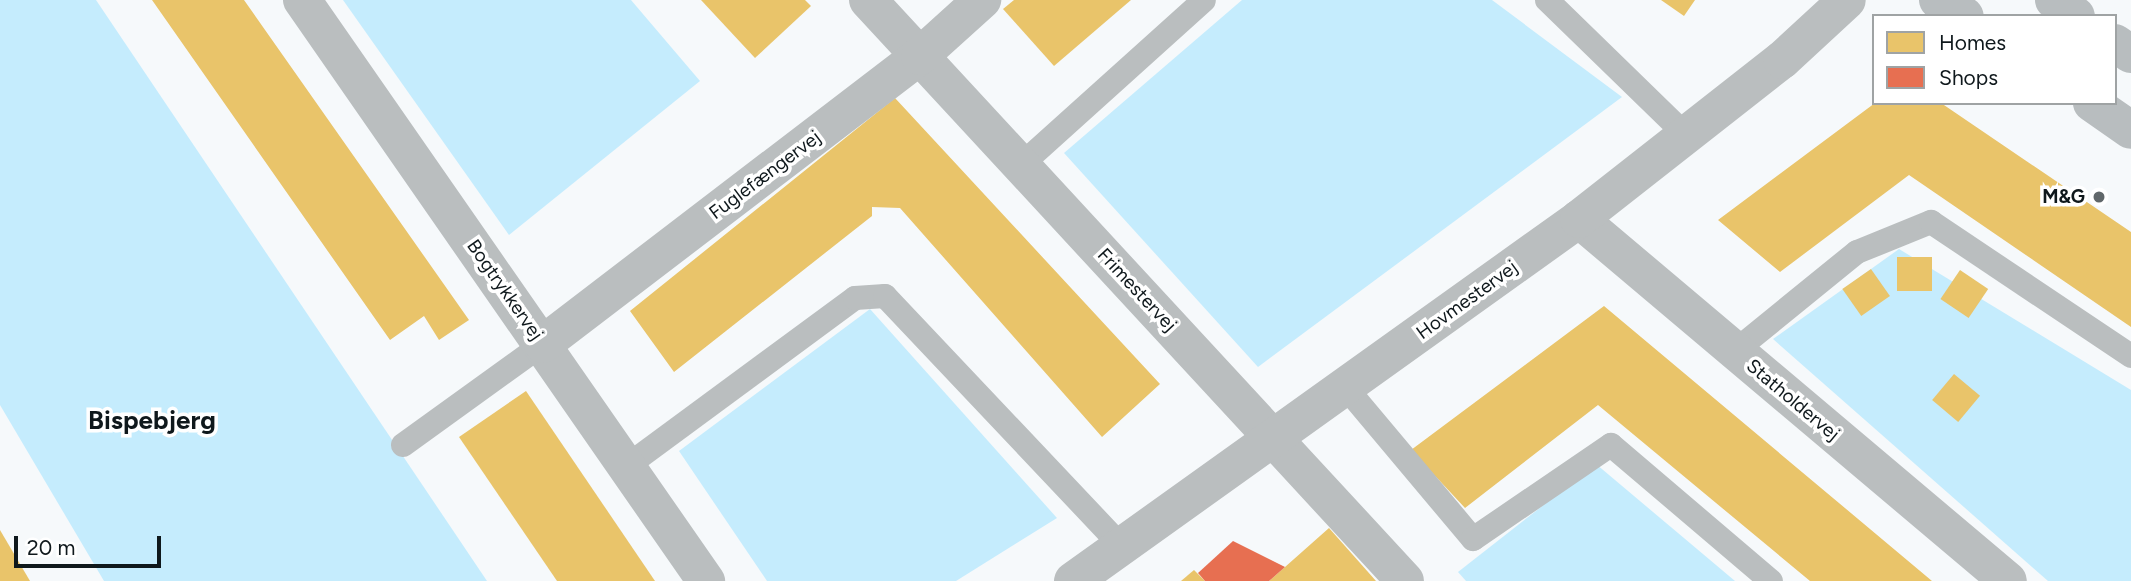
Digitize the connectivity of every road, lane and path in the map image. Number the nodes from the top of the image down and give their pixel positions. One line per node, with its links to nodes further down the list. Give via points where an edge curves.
1 (302, 0): 17 (street, Bogtrykkervej)
2 (868, 0): 11 (street, Frimestervej)
3 (982, 0): 11 (street, Fuglefængervej)
4 (1204, 0): 15 (lane)
5 (1547, 0): 14 (lane)
6 (1847, 0): 14 (street, Hovmestervej)
7 (1938, 0): 9 (street)
8 (2053, 0): 10 (street)
9 (1962, 14)
10 (2073, 14)
11 (920, 56): 15 (street, Frimestervej); 17 (street, Fuglefængervej)
12 (2095, 105): 13 (street)
13 (2131, 130)
14 (1686, 135): 16 (street, Hovmestervej)
15 (1021, 165): 21 (street, Frimestervej)
16 (1579, 219): 18 (street, Statholdervej); 20 (street, Hovmestervej)
17 (543, 344): 22 (lane); 23 (street, Bogtrykkervej)
18 (1735, 351): 19 (lane, via 1857,252 1931,222); 29 (street, Statholdervej)
19 (2131, 356)
20 (1347, 388): 21 (street, Hovmestervej); 28 (lane, via 1473,539 1611,445)
21 (1276, 440): 24 (street, Hovmestervej); 27 (street, Frimestervej)
22 (403, 445)
23 (627, 466): 24 (lane, via 856,298 885,296); 25 (street, Bogtrykkervej)
24 (1122, 547): 26 (street, Hovmestervej)
25 (706, 581)
26 (1073, 581)
27 (1405, 581)
28 (1771, 581)
29 (2008, 581)

